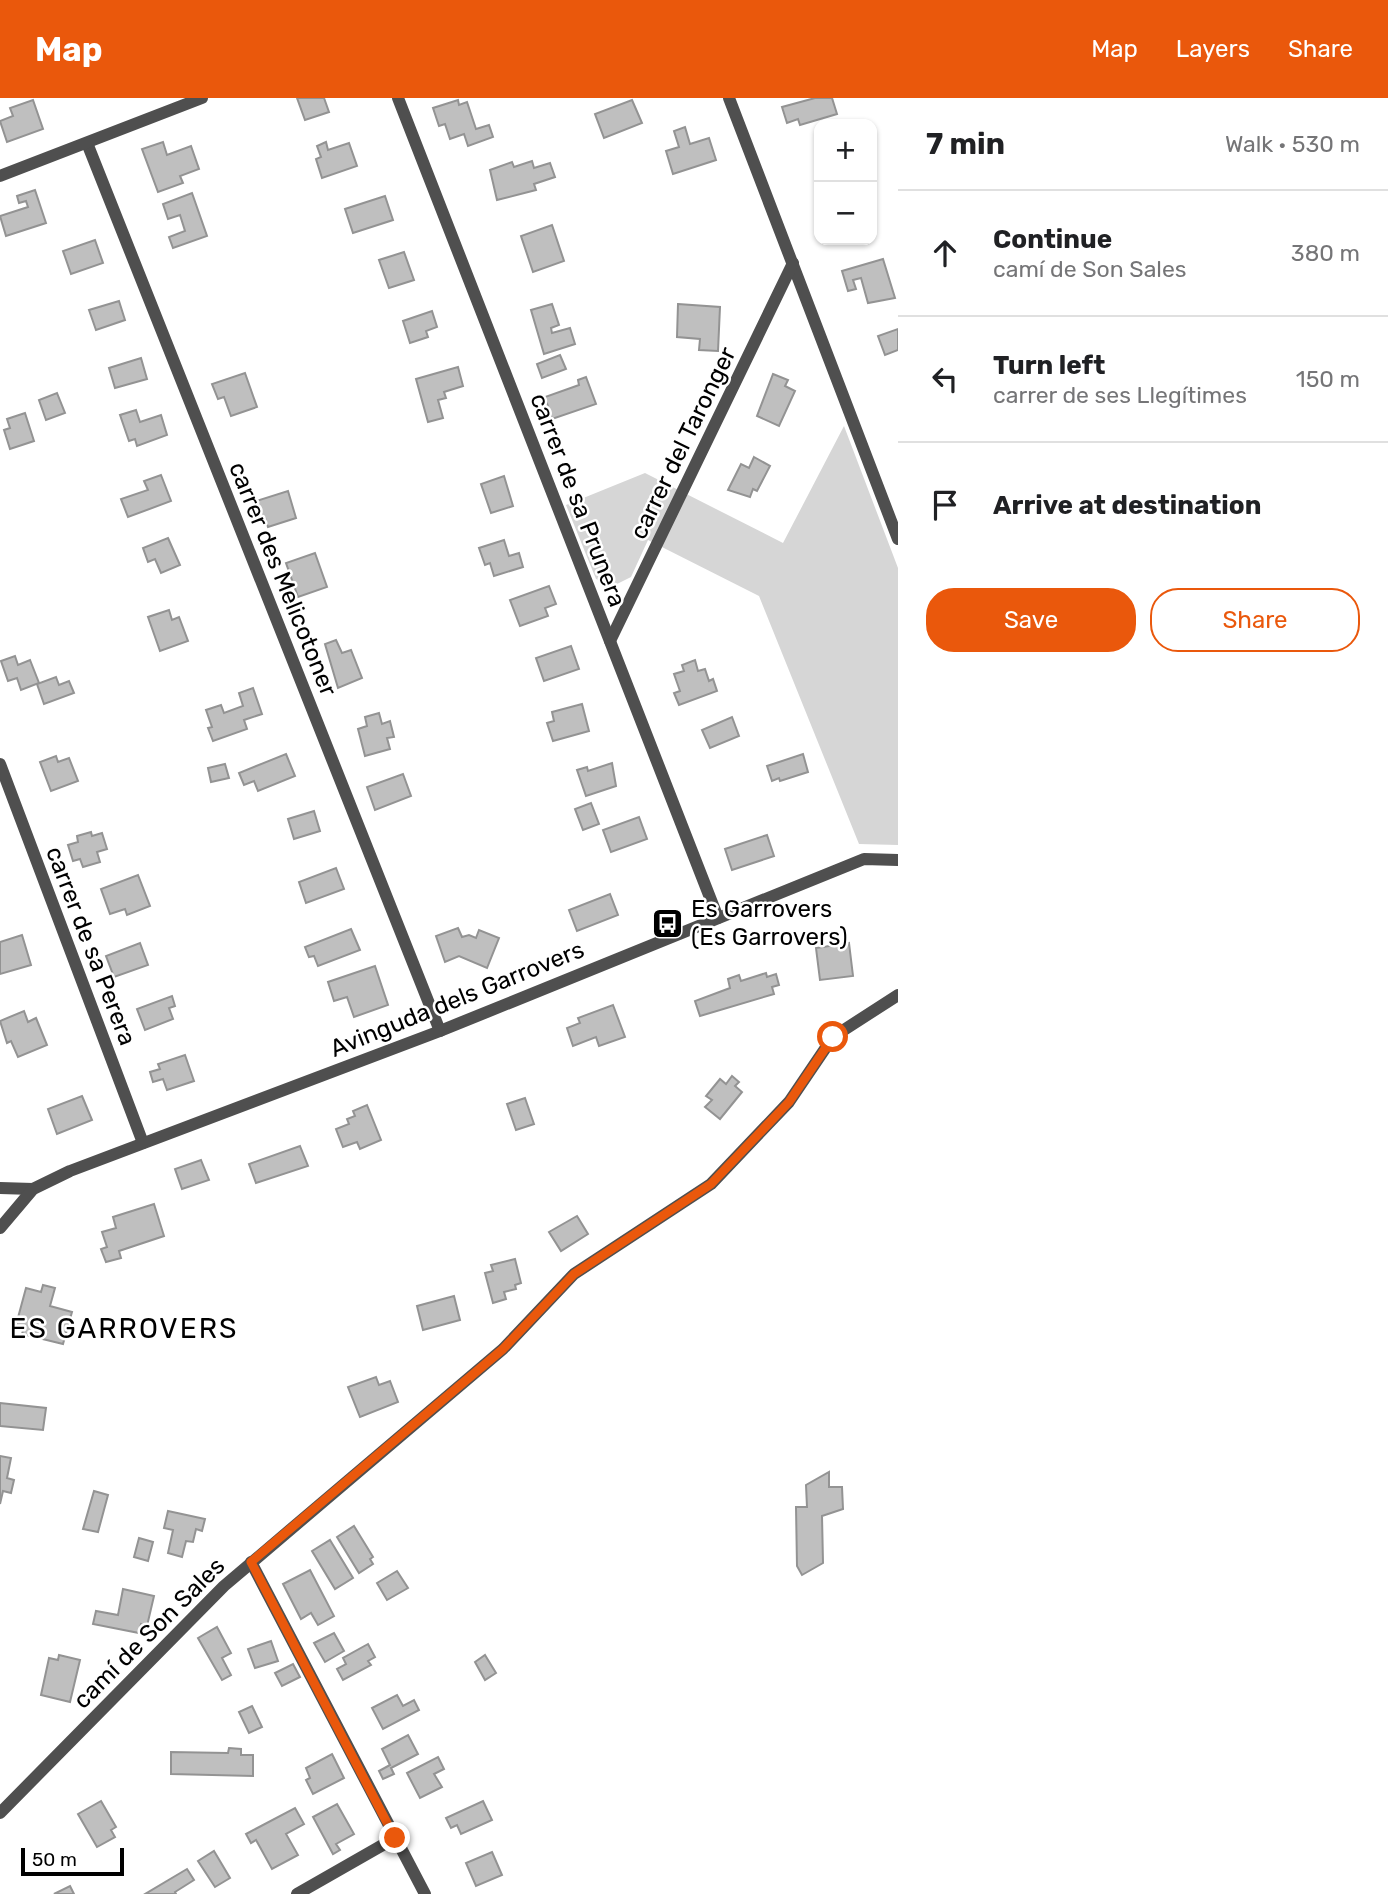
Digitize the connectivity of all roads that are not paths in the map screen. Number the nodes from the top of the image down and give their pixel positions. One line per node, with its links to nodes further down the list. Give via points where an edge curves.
1 (202, 98): 4 (street)
2 (398, 98): 8 (street, carrer de sa Prunera)
3 (729, 98): 6 (street)
4 (87, 143): 5 (street); 13 (street, carrer des Melicotoner)
5 (0, 176)
6 (793, 263): 7 (street); 8 (street, carrer del Taronger)
7 (898, 539)
8 (610, 641): 11 (street, carrer de sa Prunera)
9 (0, 764): 14 (street, carrer de sa Perera)
10 (898, 860): 11 (street, Avinguda dels Garrovers, via 864,859)
11 (718, 918): 13 (street, Avinguda dels Garrovers)
12 (898, 995): 18 (street, camí de Son Sales, via 833,1037 789,1102 711,1184 574,1274 503,1349)
13 (440, 1031): 14 (street, Avinguda dels Garrovers)
14 (143, 1143): 16 (street, Avinguda dels Garrovers)
15 (0, 1188): 16 (street)
16 (33, 1189): 17 (street)
17 (0, 1228)
18 (251, 1562): 19 (street, camí de Son Sales); 20 (street)
19 (0, 1813)
20 (395, 1838): 21 (street); 22 (street)
21 (297, 1894)
22 (425, 1894)

